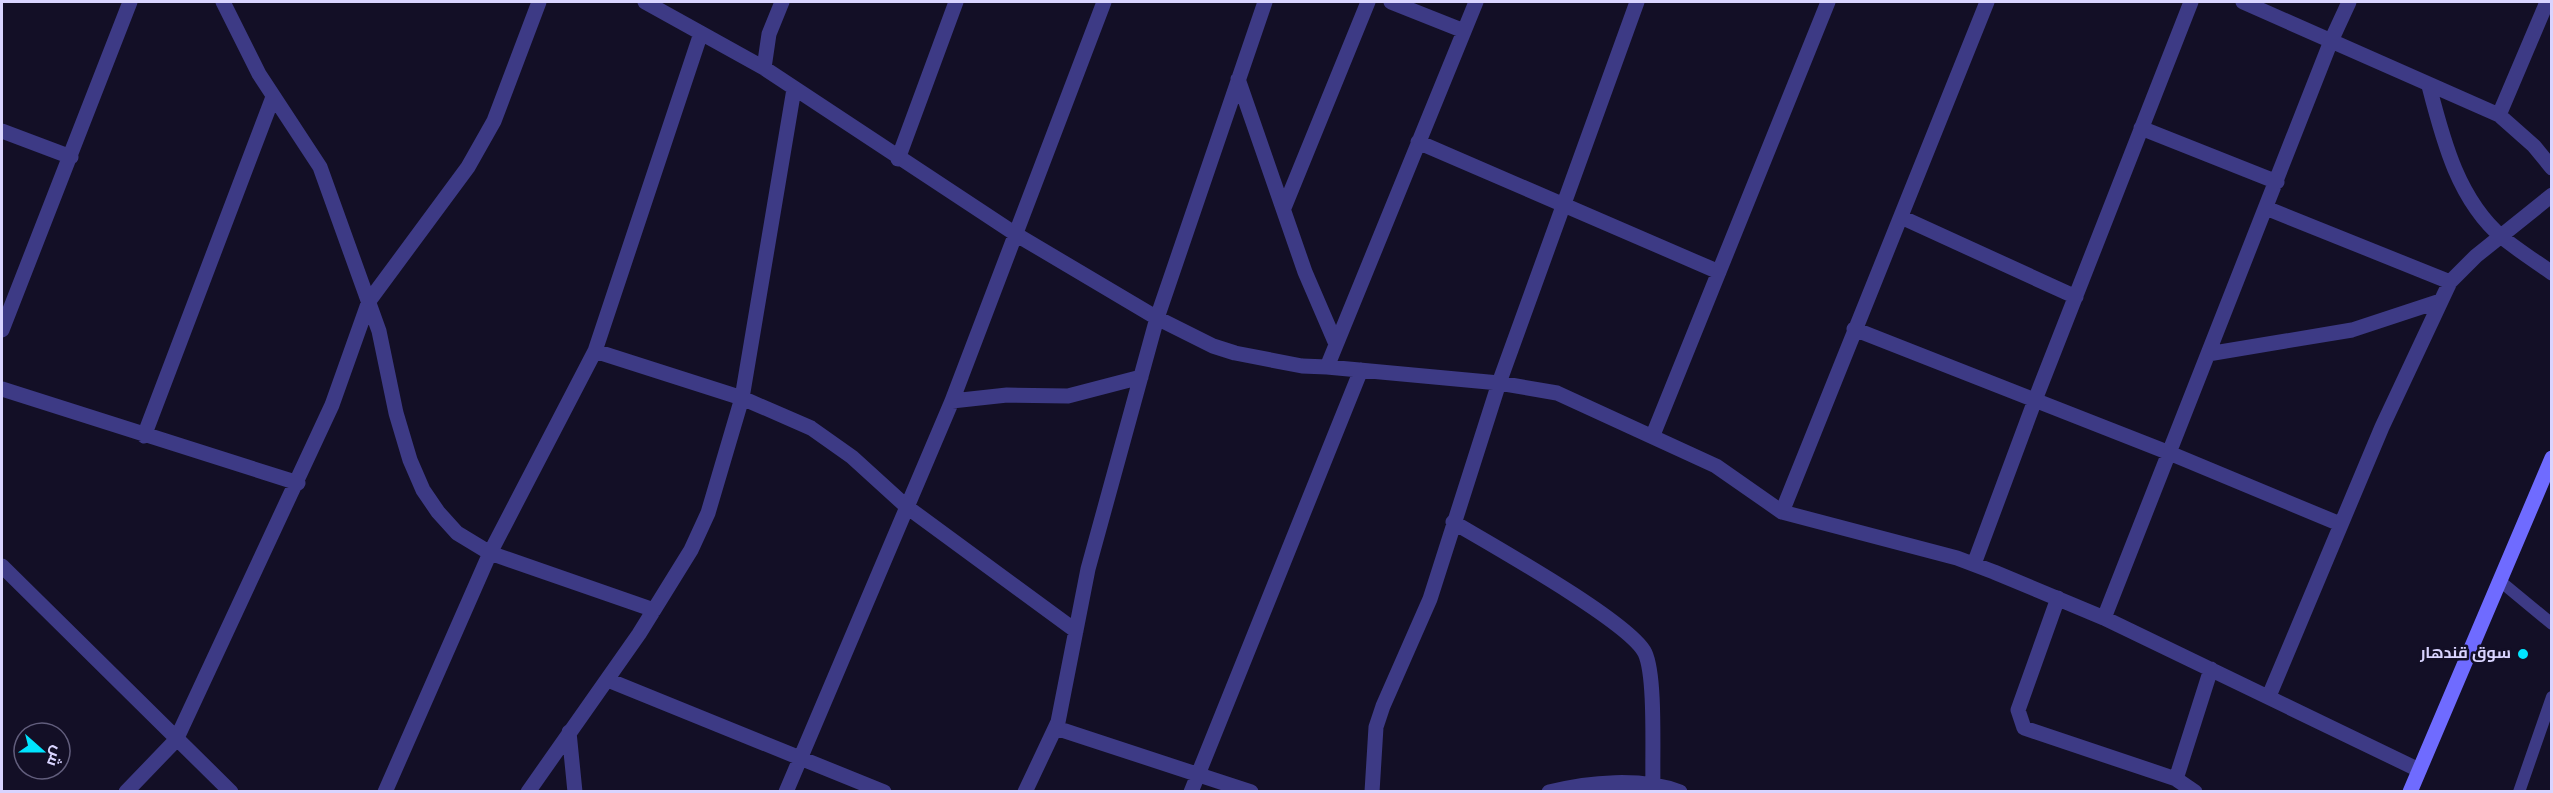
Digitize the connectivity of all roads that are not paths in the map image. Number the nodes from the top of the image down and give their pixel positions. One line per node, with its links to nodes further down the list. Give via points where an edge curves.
1 (130, 2): 31 (street)
2 (223, 2): 26 (street)
3 (539, 2): 46 (street, via 494,121 468,167)
4 (645, 2): 20 (street)
5 (782, 2): 22 (street, via 769,33)
6 (956, 2): 32 (street)
7 (1104, 2): 40 (street)
8 (1264, 2): 23 (street)
9 (1368, 2): 37 (street)
10 (1391, 2): 19 (street)
11 (1476, 2): 19 (street)
12 (1637, 2): 36 (street)
13 (1828, 2): 42 (street)
14 (1987, 2): 39 (street)
15 (2191, 2): 28 (street)
16 (2243, 2): 21 (street)
17 (2349, 2): 21 (street)
18 (2547, 2): 27 (street)
19 (1464, 31): 30 (street)
20 (700, 33): 22 (street); 52 (street)
21 (2331, 41): 24 (street); 34 (street)
22 (764, 68): 25 (street)
23 (1238, 79): 37 (street); 48 (street)
24 (2429, 86): 27 (street); 41 (street, via 2453,166 2472,200)
25 (794, 88): 32 (street); 59 (street)
26 (273, 97): 46 (street, via 320,167); 63 (street)
27 (2499, 115): 33 (street)
28 (2141, 128): 34 (street); 45 (street)
29 (2, 131): 31 (street)
30 (1418, 141): 36 (street); 51 (street)
31 (71, 158): 50 (street)
32 (898, 159): 40 (street)
33 (2552, 168)
34 (2277, 182): 38 (street)
35 (2552, 195): 41 (street)
36 (1562, 203): 42 (street); 57 (street)
37 (1284, 208): 51 (street, via 1305,272)
38 (2266, 208): 44 (street); 53 (street)
39 (1901, 217): 45 (street); 49 (street)
40 (1017, 235): 48 (street); 61 (street)
41 (2501, 237): 43 (street); 44 (street)
42 (1719, 272): 62 (street)
43 (2552, 273)
44 (2450, 282): 47 (street)
45 (2076, 297): 60 (street)
46 (369, 301): 66 (street, via 332,405); 71 (street, via 386,354 396,413 423,490 457,532)
47 (2440, 301): 53 (street, via 2352,330); 70 (street)
48 (1156, 318): 54 (street, via 1235,353); 56 (street)
49 (1854, 329): 60 (street); 68 (street)
50 (2, 330)
51 (1336, 344): 54 (street)
52 (595, 351): 59 (street); 71 (street)
53 (2208, 354): 64 (street)
54 (1327, 367): 55 (street)
55 (1361, 370): 57 (street); 89 (street)
56 (1141, 377): 61 (street, via 1068,396 1007,395); 79 (street, via 1088,569)
57 (1499, 383): 62 (street, via 1557,393); 69 (street)
58 (2, 389): 63 (street)
59 (742, 398): 67 (street, via 810,428 852,457); 76 (street, via 708,513 691,550)
60 (2035, 400): 64 (street); 72 (street)
61 (952, 401): 67 (street)
62 (1653, 435): 68 (street, via 1716,466)
63 (144, 436): 66 (street)
64 (2168, 452): 70 (street); 77 (street)
65 (2552, 458): 74 (main road)
66 (298, 483): 86 (street)
67 (908, 507): 79 (street); 87 (street)
68 (1782, 512): 72 (street)
69 (1454, 522): 91 (street, via 1619,625 1645,652 1650,673); 103 (street, via 1430,599 1376,727)
70 (2340, 524): 82 (street)
71 (490, 553): 76 (street); 95 (street)
72 (1974, 564): 75 (street)
73 (2, 566): 86 (street)
74 (2500, 581): 78 (lane); 88 (main road)
75 (2058, 598): 77 (street); 90 (street, via 2018,710 2024,728)
76 (654, 610): 81 (street)
77 (2104, 618): 80 (street)
78 (2552, 624)
79 (1076, 631): 84 (street)
80 (2211, 669): 82 (street); 90 (street)
81 (608, 680): 85 (street); 87 (street)
82 (2269, 696): 88 (street)
83 (2552, 697): 108 (lane)
84 (1056, 728): 89 (street); 100 (street)
85 (569, 732): 96 (street); 97 (street)
86 (176, 740): 93 (street); 94 (street)
87 (799, 756): 98 (street); 99 (street)
88 (2419, 770): 107 (main road)
89 (1198, 774): 101 (street); 102 (street)
90 (2176, 780): 106 (street)
91 (1653, 785): 92 (street); 105 (street)
92 (1613, 788): 104 (street, via 1569,787)
93 (126, 792)
94 (231, 792)
95 (386, 792)
96 (528, 792)
97 (575, 792)
98 (786, 792)
99 (884, 792)
100 (1025, 792)
101 (1191, 792)
102 (1251, 792)
103 (1372, 792)
104 (1549, 792)
105 (1680, 792)
106 (2195, 792)
107 (2410, 792)
108 (2519, 792)

